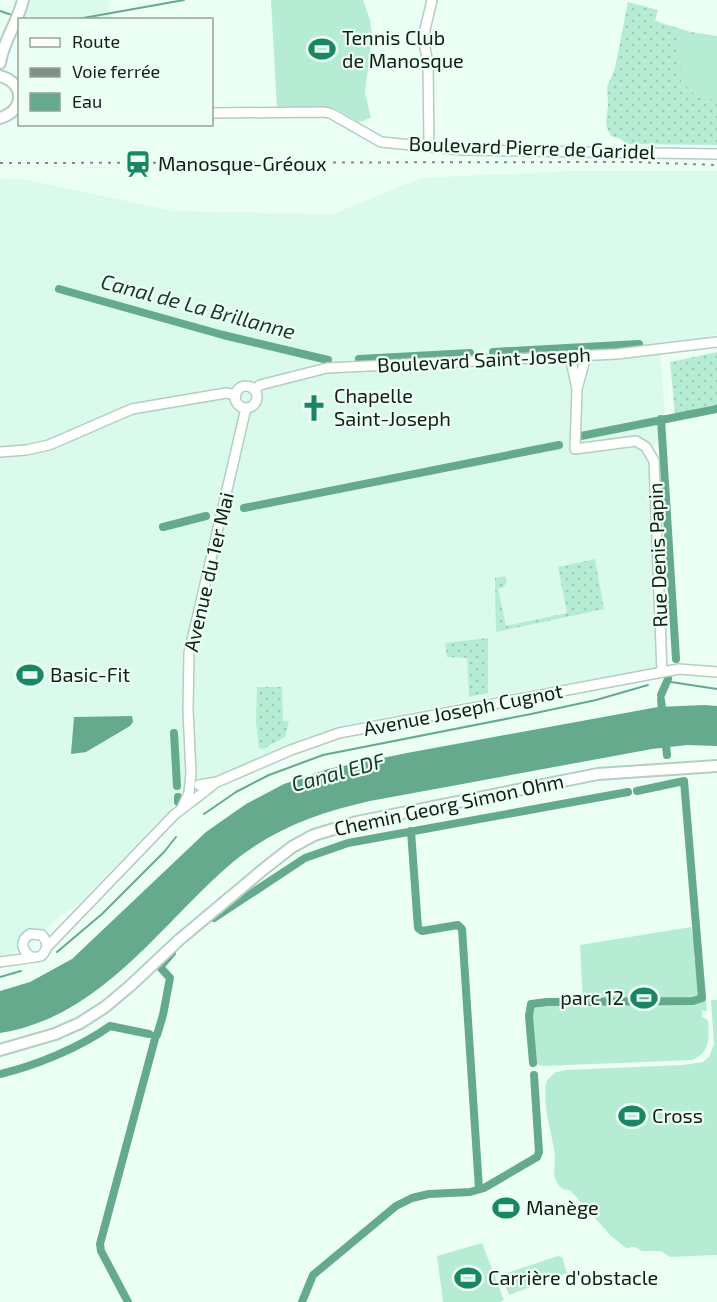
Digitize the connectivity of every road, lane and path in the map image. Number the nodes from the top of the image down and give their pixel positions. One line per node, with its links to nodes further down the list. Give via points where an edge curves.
1 (25, 0): 3 (main road); 5 (main road)
2 (432, 0): 12 (street, via 423,38 428,63)
3 (22, 18)
4 (18, 29): 7 (main road, via 6,56)
5 (0, 63)
6 (0, 76): 7 (main road)
7 (12, 81): 8 (main road)
8 (18, 95)
9 (213, 113): 12 (street, Boulevard Pierre de Garidel, via 325,112 381,142)
10 (16, 114): 11 (main road)
11 (0, 118)
12 (429, 147): 13 (street, Boulevard Pierre de Garidel)
13 (717, 154)
14 (717, 342): 16 (street, Boulevard Saint-Joseph)
15 (570, 356): 16 (street, Boulevard Saint-Joseph); 17 (street); 18 (street, Boulevard Saint-Joseph, via 324,368)
16 (586, 356): 17 (street)
17 (577, 389): 22 (street, Rue Denis Papin, via 575,449 631,441 641,443 654,461)
18 (254, 390): 19 (street, via 244,387); 20 (street, via 256,402)
19 (236, 395): 20 (street, via 238,404); 21 (street, via 226,393 132,409 49,445)
20 (246, 408): 25 (street, Avenue du 1er Mai, via 189,653 188,710)
21 (0, 452)
22 (663, 672): 23 (street, Avenue Joseph Cugnot); 25 (street, Avenue Joseph Cugnot, via 339,733)
23 (717, 672)
24 (717, 766): 30 (main road, Chemin Georg Simon Ohm, via 605,773 322,832 281,854 105,1007 47,1037)
25 (195, 790): 26 (street, via 59,934)
26 (46, 942): 27 (street, via 38,933 30,934); 28 (street, via 41,956)
27 (23, 946): 28 (street); 29 (street)
28 (30, 956): 29 (street)
29 (0, 962)
30 (0, 1050)

